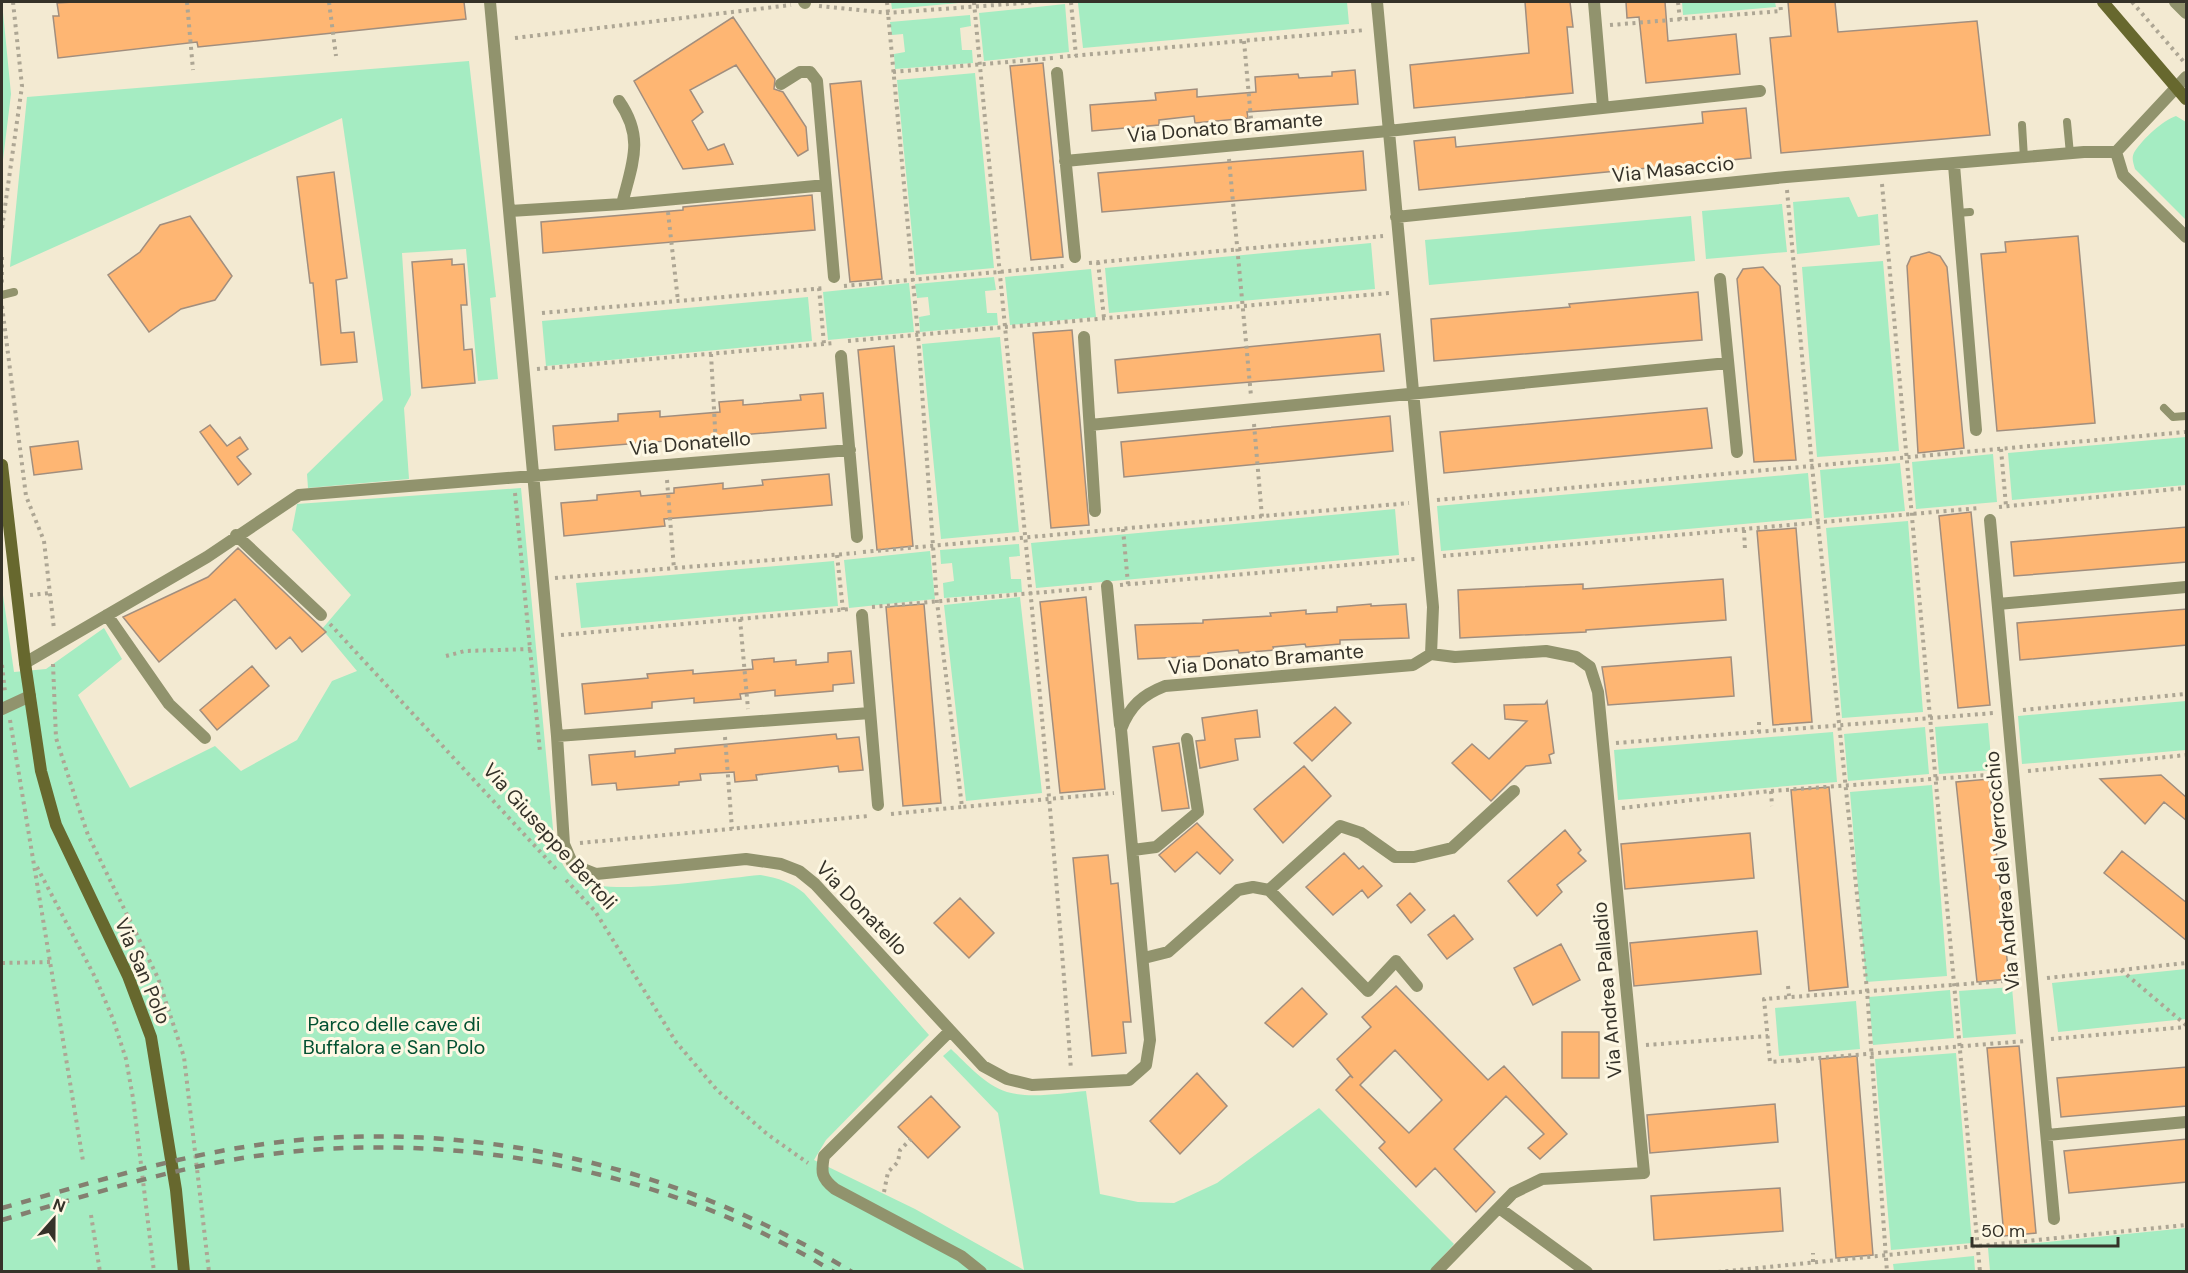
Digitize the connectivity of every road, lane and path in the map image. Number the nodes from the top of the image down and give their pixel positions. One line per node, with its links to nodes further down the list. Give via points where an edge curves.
1 (13, 2): 56 (path, via 21,86)
2 (186, 2): 29 (path)
3 (329, 2): 25 (path)
4 (490, 2): 54 (street, Via Donatello)
5 (805, 2): 18 (path, via 837,10); 23 (path)
6 (887, 2): 18 (path)
7 (974, 2): 17 (path)
8 (1036, 2): 17 (path)
9 (1071, 2): 26 (path)
10 (1377, 2): 22 (street)
11 (1594, 2): 21 (street)
12 (1678, 2): 20 (path)
13 (1780, 2): 20 (path, via 1781,11)
14 (2103, 2): 34 (main road)
15 (2132, 2): 27 (path)
16 (2175, 2): 19 (street)
17 (974, 7): 18 (path); 28 (path)
18 (888, 13): 30 (path)
19 (2187, 14)
20 (1680, 20): 21 (path)
21 (1596, 27): 38 (street)
22 (1379, 29): 24 (path); 41 (street)
23 (514, 38)
24 (1244, 41): 26 (path); 42 (path)
25 (336, 56)
26 (1076, 56): 28 (path)
27 (2187, 64)
28 (980, 65): 30 (path); 64 (path)
29 (193, 70)
30 (893, 72): 66 (path)
31 (1057, 73): 47 (street)
32 (2187, 77): 34 (street)
33 (781, 84): 51 (street, via 800,72 810,72 817,81)
34 (2176, 88): 36 (main road); 44 (street)
35 (1760, 90): 38 (street, Via Donato Bramante)
36 (2187, 99)
37 (619, 101): 53 (street, via 635,133 636,151)
38 (1603, 107): 41 (street, Via Donato Bramante)
39 (2067, 122): 45 (lane)
40 (2022, 125): 46 (lane)
41 (1388, 131): 42 (street, Via Donato Bramante); 55 (street)
42 (1254, 143): 43 (street, Via Donato Bramante)
43 (1228, 146): 47 (street, Via Donato Bramante); 59 (path)
44 (2116, 152): 45 (street, Via Masaccio); 58 (street, via 2122,175)
45 (2070, 154): 46 (street, Via Masaccio)
46 (2024, 158): 48 (street, Via Masaccio)
47 (1065, 161): 61 (street)
48 (1954, 165): 49 (street, Via Masaccio); 89 (street, via 1963,213)
49 (1881, 171): 50 (street, Via Masaccio); 94 (path)
50 (1786, 177): 55 (street, Via Masaccio); 98 (path)
51 (826, 185): 52 (street); 65 (street)
52 (667, 200): 53 (street); 72 (path)
53 (622, 204): 54 (street)
54 (510, 211): 83 (street, Via Donatello)
55 (1396, 217): 57 (street)
56 (2, 228)
57 (1398, 235): 59 (path); 70 (street)
58 (2187, 237)
59 (1238, 250): 62 (path); 73 (path)
60 (2, 256): 71 (path)
61 (1075, 261): 64 (path)
62 (1098, 262): 63 (path); 75 (path)
63 (1086, 263)
64 (999, 272): 66 (path); 76 (path)
65 (834, 278)
66 (912, 279): 68 (path); 77 (path)
67 (1720, 279): 82 (street)
68 (819, 288): 72 (path); 79 (path)
69 (14, 292): 71 (lane)
70 (1403, 292): 73 (path); 84 (street)
71 (2, 295): 132 (path, via 26,496 44,541)
72 (678, 301): 74 (path)
73 (1243, 306): 75 (path); 86 (path)
74 (542, 314)
75 (1104, 319): 76 (path)
76 (1004, 327): 77 (path); 113 (path)
77 (918, 335): 79 (path); 114 (path)
78 (1084, 337): 88 (street)
79 (824, 344): 80 (path)
80 (711, 354): 83 (path); 95 (path)
81 (841, 356): 92 (street)
82 (1728, 363): 84 (street); 93 (street)
83 (524, 370): 99 (street, Via Donatello)
84 (1413, 396): 86 (street); 102 (street)
85 (2164, 408): 87 (lane, via 2173,417)
86 (1252, 410): 88 (street); 106 (path)
87 (2187, 416)
88 (1090, 425): 104 (street)
89 (1976, 430)
90 (2187, 432): 91 (path)
91 (2001, 449): 94 (path); 103 (path)
92 (850, 450): 95 (street, Via Donatello); 112 (street)
93 (1737, 452)
94 (1906, 457): 98 (path); 105 (path)
95 (717, 460): 96 (street, Via Donatello)
96 (666, 464): 99 (street, Via Donatello); 118 (path)
97 (2, 465): 137 (main road, Via San Polo)
98 (1812, 466): 102 (path); 108 (path)
99 (533, 476): 111 (street, via 299,495); 119 (street, Via Donatello)
100 (2187, 488): 103 (path)
101 (508, 493): 133 (path, via 516,493)
102 (1423, 501): 106 (path); 117 (street)
103 (2006, 506): 105 (path)
104 (1095, 511)
105 (1912, 514): 108 (path); 144 (path)
106 (1262, 517): 109 (path)
107 (1990, 520): 125 (street, Via Andrea del Verrocchio)
108 (1819, 522): 110 (path); 148 (path)
109 (1123, 529): 113 (path); 120 (path)
110 (1744, 530): 115 (path); 117 (path)
111 (236, 535): 127 (street, via 207,557); 128 (street)
112 (857, 537)
113 (1024, 538): 114 (path); 123 (path)
114 (932, 546): 116 (path); 124 (path)
115 (1745, 550)
116 (837, 555): 118 (path); 126 (path)
117 (1428, 558): 120 (path); 134 (street, via 1433,607)
118 (674, 569): 119 (path)
119 (543, 579): 151 (street, Via Donatello)
120 (1128, 584): 121 (path)
121 (1107, 586): 123 (path); 149 (street)
122 (2187, 586): 125 (street)
123 (1029, 594): 124 (path); 163 (path)
124 (937, 602): 126 (path); 165 (path)
125 (1998, 604): 142 (street, Via Andrea del Verrocchio)
126 (843, 610): 130 (path)
127 (107, 615): 132 (street); 152 (street, via 169,704)
128 (321, 615): 199 (path, Via Giuseppe Bertoli, via 596,911 676,1042 717,1090 767,1134)
129 (861, 615): 143 (street)
130 (740, 619): 131 (path); 145 (path)
131 (561, 635)
132 (53, 646): 137 (street); 212 (path, via 56,738 63,760 88,836 158,978 184,1057)
133 (531, 650): 135 (path, via 465,651); 155 (path)
134 (1431, 654): 136 (street, Via Donato Bramante, via 1455,657 1546,651); 149 (street, Via Donato Bramante, via 1413,665 1165,686 1137,701)
135 (446, 656)
136 (1576, 657): 154 (street, Via Andrea Palladio, via 1590,667 1598,693)
137 (25, 663): 140 (main road, Via San Polo)
138 (2, 665): 141 (path)
139 (2187, 694): 142 (path)
140 (30, 696): 141 (street); 211 (main road, Via San Polo, via 41,771 56,825 128,976 151,1037 176,1190)
141 (4, 708): 172 (path)
142 (2008, 711): 144 (path); 157 (street, Via Andrea del Verrocchio)
143 (870, 713): 145 (street); 167 (street)
144 (1930, 718): 148 (path); 158 (path)
145 (749, 722): 147 (street)
146 (1759, 722): 150 (path)
147 (724, 724): 151 (street); 169 (path)
148 (1839, 725): 150 (path); 159 (path)
149 (1121, 729): 162 (street)
150 (1760, 732): 154 (path)
151 (557, 736): 170 (street, Via Donatello)
152 (205, 738)
153 (1187, 739): 171 (street, via 1198,812 1156,847)
154 (1603, 744): 166 (street, Via Andrea Palladio)
155 (541, 754)
156 (2187, 755): 157 (path)
157 (2012, 772): 158 (path); 179 (street, Via Andrea del Verrocchio)
158 (1936, 779): 159 (path); 180 (path)
159 (1846, 784): 160 (path); 183 (path)
160 (1771, 790): 164 (path); 166 (path)
161 (1514, 791): 173 (street, via 1452,848 1435,853 1395,857 1361,833 1340,826)
162 (1128, 792): 163 (path); 171 (street)
163 (1051, 799): 165 (path); 194 (path)
164 (1772, 806)
165 (962, 807): 168 (path)
166 (1609, 809): 189 (street, Via Andrea Palladio)
167 (878, 810): 169 (path)
168 (889, 814)
169 (732, 829): 170 (path)
170 (564, 844): 186 (street, Via Donatello, via 573,865 596,874 746,859 799,871)
171 (1133, 850): 174 (street)
172 (36, 864): 175 (path); 210 (path, via 96,979 126,1059)
173 (1269, 890): 174 (street, via 1238,890 1168,952); 181 (street, via 1368,991 1396,961)
174 (1144, 958): 194 (street, Via Donatello, via 1150,1040 1146,1065 1129,1080)
175 (50, 962): 176 (path); 198 (path)
176 (2, 963)
177 (2187, 963): 178 (path)
178 (2121, 970): 179 (path); 185 (path)
179 (2032, 980): 180 (path); 188 (street, Via Andrea del Verrocchio)
180 (1954, 984): 183 (path); 190 (path)
181 (1416, 986)
182 (1788, 986): 184 (path)
183 (1867, 990): 184 (path); 191 (path)
184 (1789, 996): 187 (path, via 1764,999)
185 (2187, 1026): 188 (path)
186 (950, 1031): 194 (street, Via Donatello, via 983,1066 1007,1079 1032,1085); 199 (street, via 824,1156)
187 (1768, 1036): 189 (path); 192 (path, via 1770,1062)
188 (2037, 1041): 190 (path); 196 (street, Via Andrea del Verrocchio)
189 (1632, 1046): 201 (street, Via Andrea Palladio, via 1644,1173 1542,1179 1514,1193)
190 (1960, 1046): 191 (path); 205 (path)
191 (1871, 1052): 192 (path); 207 (path)
192 (1798, 1060): 193 (path)
193 (1798, 1066)
194 (1072, 1084)
195 (2187, 1122): 196 (street)
196 (2047, 1135): 203 (street, Via Andrea del Verrocchio)
197 (911, 1139): 200 (path, via 888,1172)
198 (83, 1161)
199 (821, 1172): 213 (street, via 835,1189 961,1256)
200 (884, 1192)
201 (1499, 1208): 214 (street, Via Andrea Palladio); 215 (street)
202 (91, 1215): 209 (path)
203 (2054, 1219)
204 (2187, 1225): 205 (path)
205 (1978, 1247): 207 (path); 218 (path)
206 (1813, 1253): 208 (path)
207 (1886, 1255): 208 (path); 217 (path)
208 (1813, 1262): 216 (path)
209 (99, 1272)
210 (154, 1272)
211 (183, 1272)
212 (208, 1272)
213 (981, 1272)
214 (1436, 1272)
215 (1587, 1272)
216 (1718, 1272)
217 (1887, 1272)
218 (1980, 1272)

